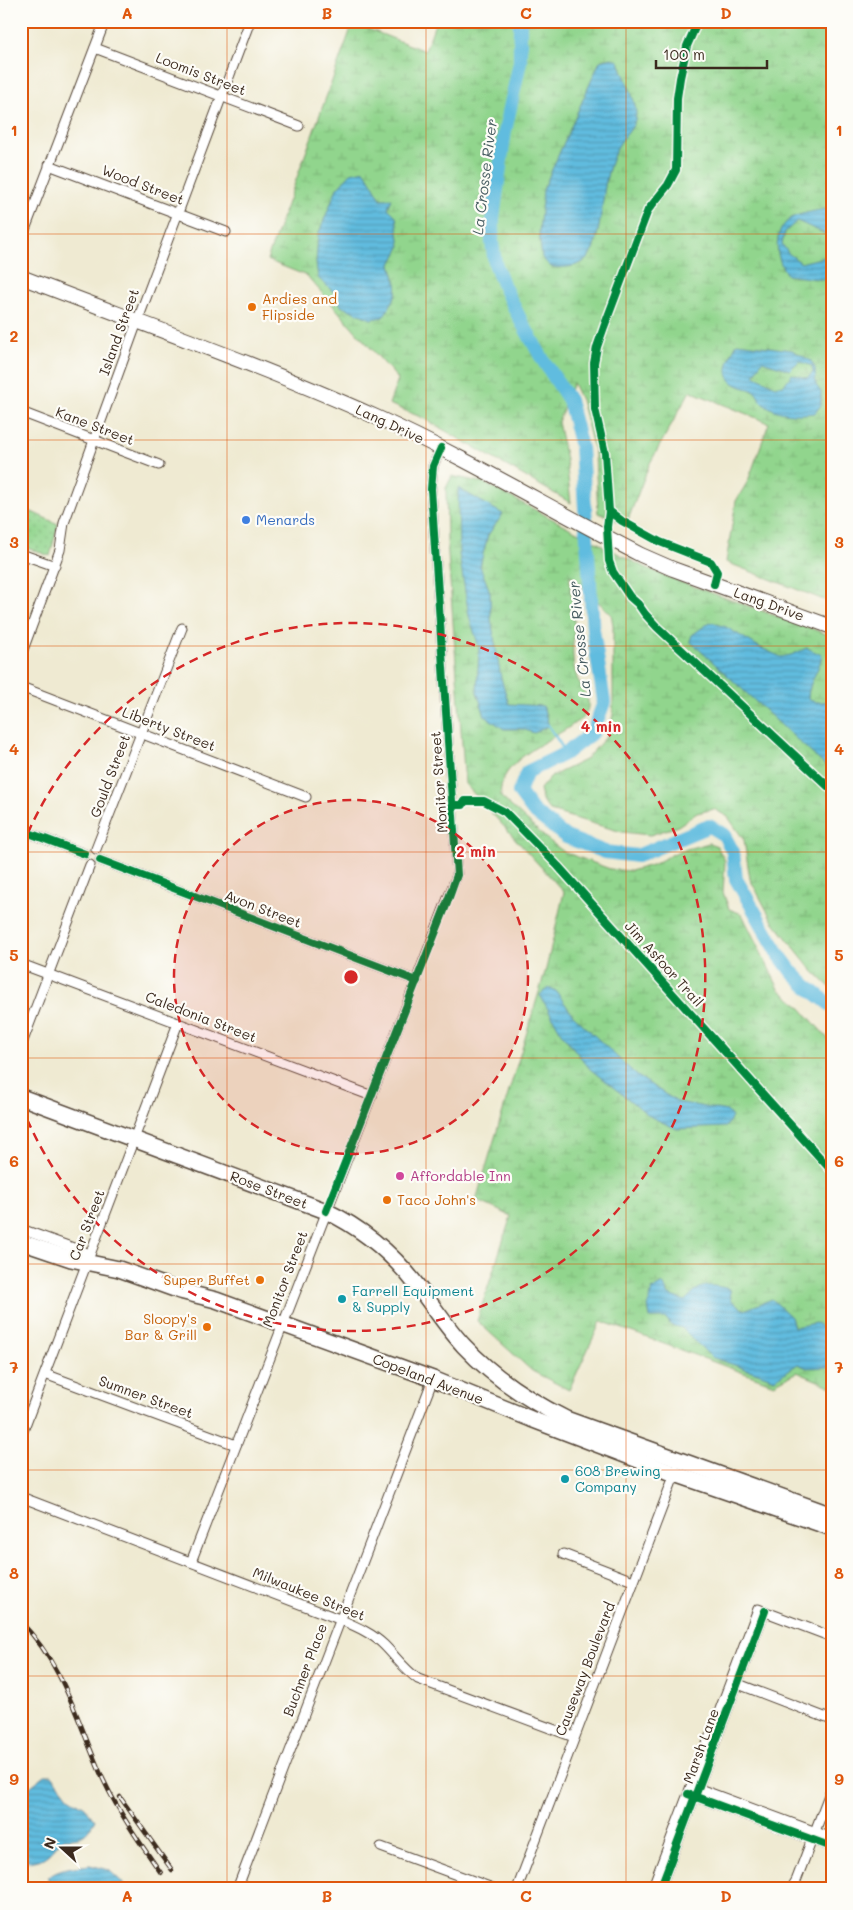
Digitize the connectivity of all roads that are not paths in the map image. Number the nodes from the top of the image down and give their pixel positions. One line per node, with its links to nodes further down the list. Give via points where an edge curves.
1 (105, 21): 3 (street)
2 (250, 21): 4 (street, Island Street)
3 (95, 48): 4 (street, Loomis Street); 6 (street)
4 (221, 97): 5 (street, Loomis Street); 7 (street, Island Street)
5 (298, 126)
6 (49, 165): 7 (street, Wood Street); 9 (street)
7 (178, 214): 8 (street, Wood Street); 11 (street, Island Street)
8 (226, 232)
9 (21, 240)
10 (21, 277): 11 (main road, Lang Drive)
11 (137, 322): 13 (street, Island Street); 14 (main road, Lang Drive, via 282,377)
12 (21, 412): 13 (street, Kane Street)
13 (95, 440): 15 (street, Kane Street); 17 (street, Island Street, via 64,523)
14 (441, 448): 18 (main road, Lang Drive, via 672,569); 31 (street, Monitor Street, via 432,466 431,489 457,875)
15 (159, 465)
16 (21, 554): 17 (street)
17 (55, 566): 20 (street, Island Street)
18 (832, 627)
19 (182, 628): 22 (street, Gould Street)
20 (21, 655)
21 (21, 687): 22 (street, Liberty Street)
22 (141, 732): 23 (street, Liberty Street); 25 (street, Gould Street)
23 (306, 797)
24 (21, 830): 26 (street)
25 (96, 849): 26 (street); 27 (street)
26 (85, 854): 28 (street, via 84,859)
27 (100, 860): 28 (street); 31 (street, Avon Street)
28 (90, 865): 30 (street)
29 (21, 964): 30 (street, Caledonia Street)
30 (49, 974): 32 (street, Caledonia Street); 33 (street)
31 (416, 981): 34 (street, Monitor Street)
32 (178, 1024): 34 (street, Caledonia Street); 36 (street, Car Street)
33 (21, 1046)
34 (372, 1096): 37 (street, Monitor Street)
35 (21, 1097): 36 (highway, Rose Street)
36 (134, 1138): 37 (highway, Rose Street); 40 (street, Car Street)
37 (326, 1211): 41 (street, Monitor Street); 44 (highway, Rose Street, via 346,1220 384,1248 464,1346 490,1371 536,1404)
38 (21, 1228): 40 (street)
39 (21, 1242): 40 (highway, Copeland Avenue, via 71,1260)
40 (89, 1259): 41 (highway, Copeland Avenue); 42 (street, Car Street)
41 (283, 1325): 43 (highway, Copeland Avenue); 46 (street, Monitor Street)
42 (45, 1374): 45 (street, Car Street); 46 (street, Sumner Street)
43 (432, 1379): 47 (highway, Copeland Avenue, via 531,1419); 54 (street, Buchner Place)
44 (596, 1429): 47 (highway, Copeland Avenue)
45 (21, 1436)
46 (236, 1445): 52 (street, Monitor Street)
47 (677, 1467): 49 (highway, Copeland Avenue); 50 (highway, Copeland Avenue); 53 (street, Causeway Boulevard)
48 (21, 1497): 52 (street, Milwaukee Street)
49 (832, 1515)
50 (832, 1528)
51 (563, 1554): 53 (street)
52 (191, 1562): 54 (street, Milwaukee Street)
53 (634, 1581): 58 (street, Causeway Boulevard)
54 (339, 1620): 58 (street, Milwaukee Street, via 375,1637 420,1681); 65 (street, Buchner Place)
55 (832, 1637): 56 (street, Marsh Lane, via 761,1610)
56 (734, 1683): 57 (street); 60 (street, Marsh Lane)
57 (832, 1720)
58 (574, 1737): 67 (street, Causeway Boulevard)
59 (832, 1787): 61 (street)
60 (693, 1791): 61 (street); 68 (street, Marsh Lane); 69 (street, Marsh Lane)
61 (813, 1836): 62 (street); 63 (street); 70 (street)
62 (832, 1838)
63 (832, 1847)
64 (381, 1848): 66 (street)
65 (237, 1889)
66 (495, 1889)
67 (517, 1889)
68 (652, 1889)
69 (660, 1889)
70 (792, 1889)

